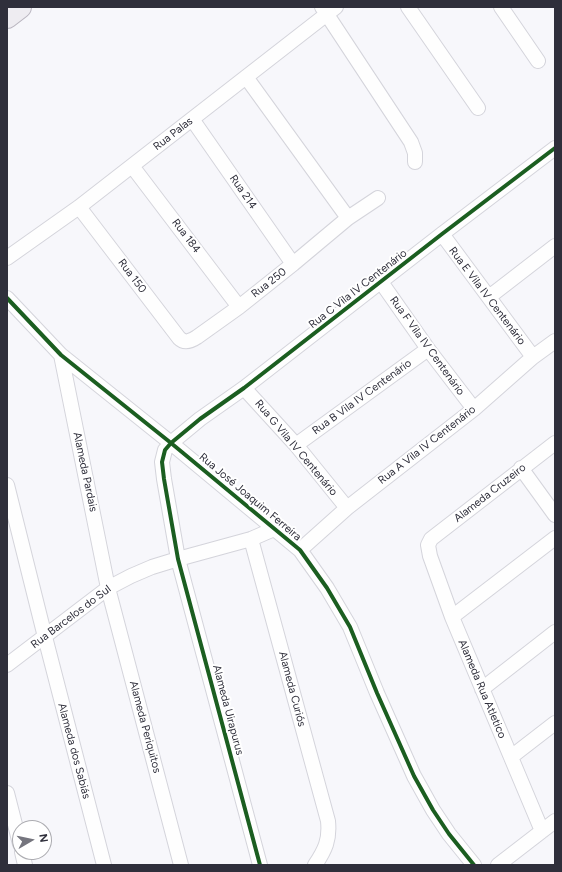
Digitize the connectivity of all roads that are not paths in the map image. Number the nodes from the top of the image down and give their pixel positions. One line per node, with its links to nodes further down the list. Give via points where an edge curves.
1 (20, 7): 5 (main road)
2 (408, 7): 8 (street)
3 (501, 7): 6 (street)
4 (328, 9): 7 (street, Rua Palas); 11 (street, via 411,142)
5 (7, 17)
6 (538, 60)
7 (246, 77): 9 (street, Rua Palas); 15 (street)
8 (478, 108)
9 (192, 120): 12 (street, Rua Palas); 19 (street, Rua 214)
10 (555, 148): 16 (street, Rua C Vila IV Centenário)
11 (415, 162)
12 (132, 166): 14 (street, Rua Palas); 23 (street, Rua 184)
13 (378, 198): 15 (street, Rua 250)
14 (79, 207): 18 (street, Rua Palas); 25 (street, Rua 150, via 179,338)
15 (348, 218): 19 (street, Rua 250)
16 (442, 234): 20 (street, Rua C Vila IV Centenário); 21 (street, Rua E Vila IV Centenário)
17 (555, 246): 21 (street)
18 (7, 258)
19 (294, 264): 23 (street, Rua 250)
20 (381, 282): 26 (street, Rua F Vila IV Centenário); 29 (street, Rua C Vila IV Centenário)
21 (488, 297): 28 (street, Rua E Vila IV Centenário)
22 (7, 298): 27 (street, Rua José Joaquim Ferreira)
23 (239, 307): 25 (street, Rua 250)
24 (555, 341): 28 (street, Rua A Vila IV Centenário)
25 (186, 342)
26 (428, 349): 30 (street, Rua F Vila IV Centenário); 33 (street, Rua B Vila IV Centenário)
27 (61, 355): 31 (street, Rua José Joaquim Ferreira); 44 (street, Alameda Pardais)
28 (533, 357): 30 (street, Rua A Vila IV Centenário)
29 (244, 388): 31 (street, Rua C Vila IV Centenário); 33 (street, Rua G Vila IV Centenário)
30 (474, 409): 36 (street, Rua A Vila IV Centenário)
31 (171, 443): 38 (street, Rua José Joaquim Ferreira); 43 (street, Alameda Uirapurus, via 165,450 162,462)
32 (555, 443): 34 (street, Alameda Cruzeiro)
33 (296, 445): 36 (street, Rua G Vila IV Centenário)
34 (521, 468): 37 (street); 41 (street, Alameda Cruzeiro, via 431,539)
35 (7, 485): 47 (street, Alameda dos Sabiás)
36 (347, 508): 42 (street, Rua A Vila IV Centenário)
37 (555, 515)
38 (274, 529): 39 (street, Rua Barcelos do Sul); 42 (street, Rua José Joaquim Ferreira)
39 (251, 538): 43 (street, Rua Barcelos do Sul); 59 (street, Alameda Curiós, via 328,821 328,840)
40 (555, 538): 45 (street)
41 (428, 545): 45 (street, Alameda Rua Atletico)
42 (300, 550): 60 (street, Rua José Joaquim Ferreira, via 350,627 414,776 449,834)
43 (178, 559): 44 (street, Rua Barcelos do Sul, via 152,567); 58 (street, Alameda Uirapurus)
44 (108, 588): 47 (street, Rua Barcelos do Sul); 57 (street, Alameda Periquitos)
45 (452, 616): 49 (street, Alameda Rua Atletico)
46 (555, 632): 49 (street)
47 (44, 637): 48 (street, Rua Barcelos do Sul); 56 (street, Alameda dos Sabiás)
48 (7, 665)
49 (482, 689): 51 (street, Alameda Rua Atletico)
50 (555, 723): 51 (street)
51 (511, 757): 55 (street, Alameda Rua Atletico)
52 (7, 793): 53 (street)
53 (14, 820)
54 (555, 821): 55 (street)
55 (542, 831): 61 (street)
56 (104, 865)
57 (181, 865)
58 (260, 865)
59 (315, 865)
60 (474, 865)
61 (498, 865)

